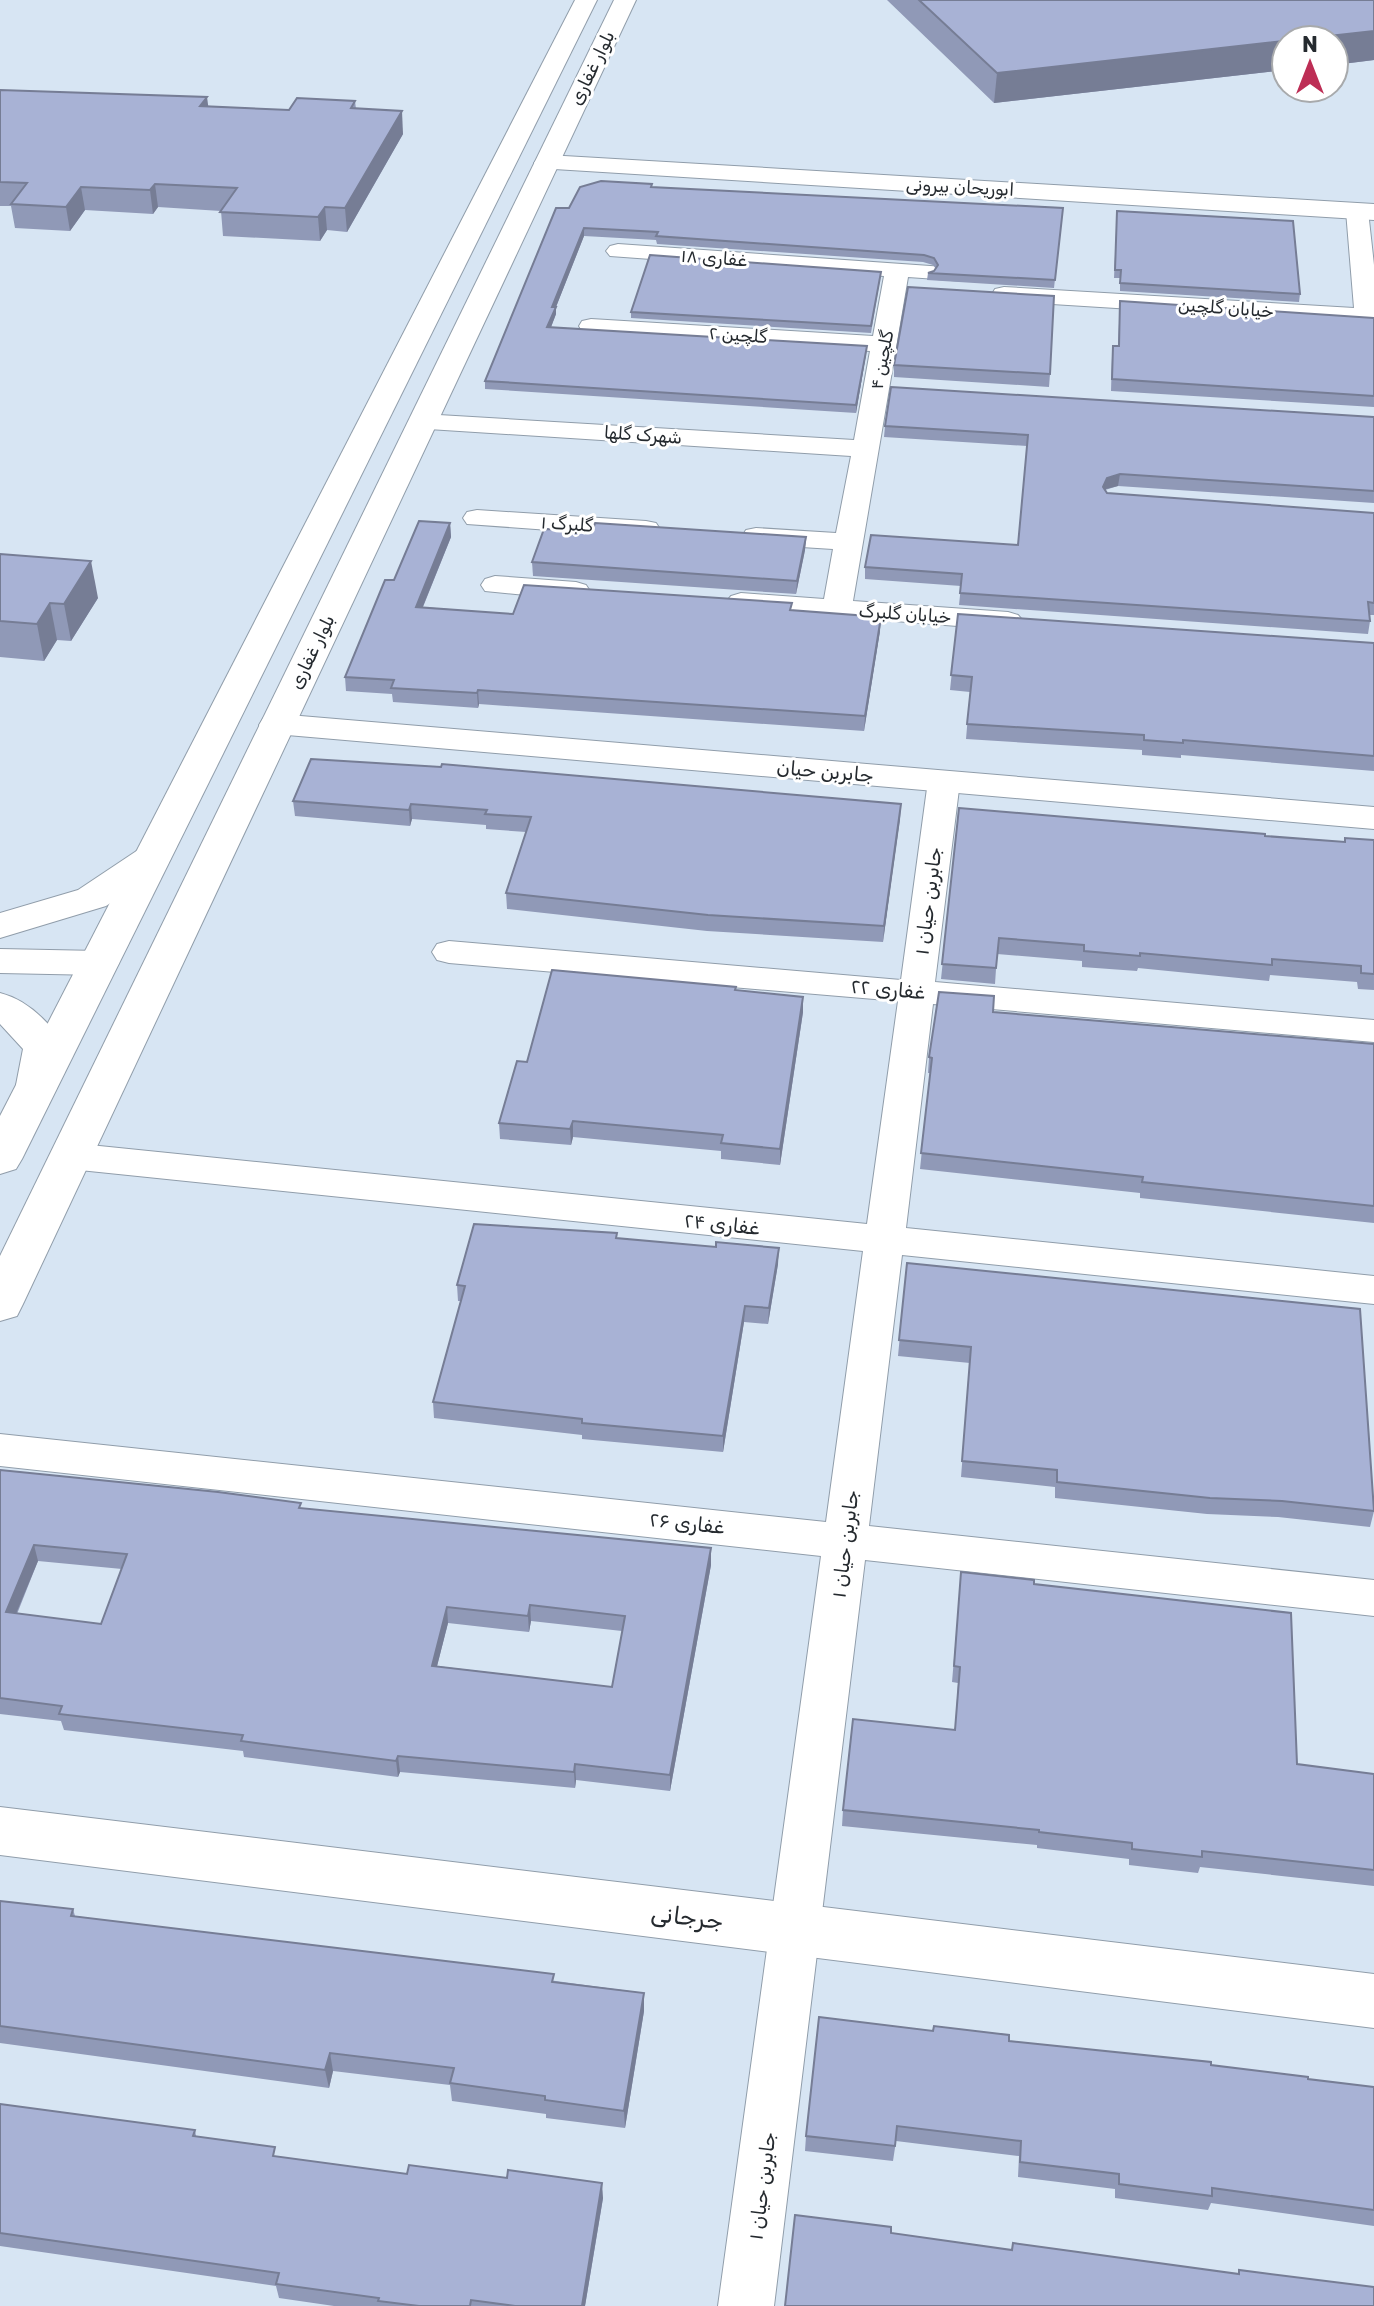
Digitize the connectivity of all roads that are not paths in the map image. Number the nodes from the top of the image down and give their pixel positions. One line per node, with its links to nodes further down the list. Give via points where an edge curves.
1 (586, 0): 27 (main road, بلوار غفاری)
2 (625, 0): 3 (main road, بلوار غفاری)
3 (547, 163): 4 (main road, ابوریحان بیرونی); 13 (main road, بلوار غفاری)
4 (1365, 212): 8 (street, via 1361,254)
5 (618, 251): 7 (street, غفاری ۱۸, via 810,264)
6 (965, 274): 7 (street)
7 (895, 279): 8 (street, خیابان گلچین); 10 (street, گلچین ۴)
8 (1370, 308)
9 (591, 326): 10 (street, گلچین ۲)
10 (886, 344): 11 (street, گلچین ۴)
11 (877, 387): 12 (street); 14 (street, گلچین ۴)
12 (908, 389)
13 (426, 415): 14 (street, شهرک گلها); 24 (main road, بلوار غفاری)
14 (866, 443): 18 (street, خیابان گلبرگ)
15 (477, 518): 16 (street, گلبرگ ۱)
16 (678, 531)
17 (725, 534): 18 (street)
18 (849, 542): 22 (street, خیابان گلبرگ)
19 (495, 585): 20 (street)
20 (603, 593)
21 (712, 600): 22 (street)
22 (837, 609): 23 (street, خیابان گلبرگ)
23 (1039, 623)
24 (277, 725): 25 (main road, جابربن حیان); 36 (main road, بلوار غفاری)
25 (944, 781): 26 (main road, جابربن حیان); 32 (street, جابربن حیان ۱)
26 (1374, 818)
27 (152, 858): 28 (main road, via 92,898); 31 (main road, بلوار غفاری)
28 (0, 926)
29 (449, 952): 32 (street, غفاری ۲۲)
30 (0, 961): 31 (main road)
31 (99, 963): 35 (main road, بلوار غفاری)
32 (916, 992): 34 (street, غفاری ۲۲); 38 (street, جابربن حیان ۱)
33 (0, 1006): 35 (main road, via 45,1047)
34 (1374, 1031)
35 (37, 1085): 37 (main road, بلوار غفاری)
36 (70, 1156): 38 (street, غفاری ۲۴); 40 (main road, بلوار غفاری)
37 (0, 1159)
38 (884, 1241): 39 (street, غفاری ۲۴); 42 (street, جابربن حیان ۱)
39 (1374, 1290)
40 (0, 1304)
41 (0, 1450): 42 (street, غفاری ۲۶)
42 (846, 1540): 43 (street, غفاری ۲۶); 45 (street, جابربن حیان ۱)
43 (1374, 1598)
44 (0, 1831): 45 (main road, جرجانی)
45 (795, 1930): 46 (main road, جرجانی); 47 (street, جابربن حیان ۱)
46 (1374, 2001)
47 (746, 2306)

